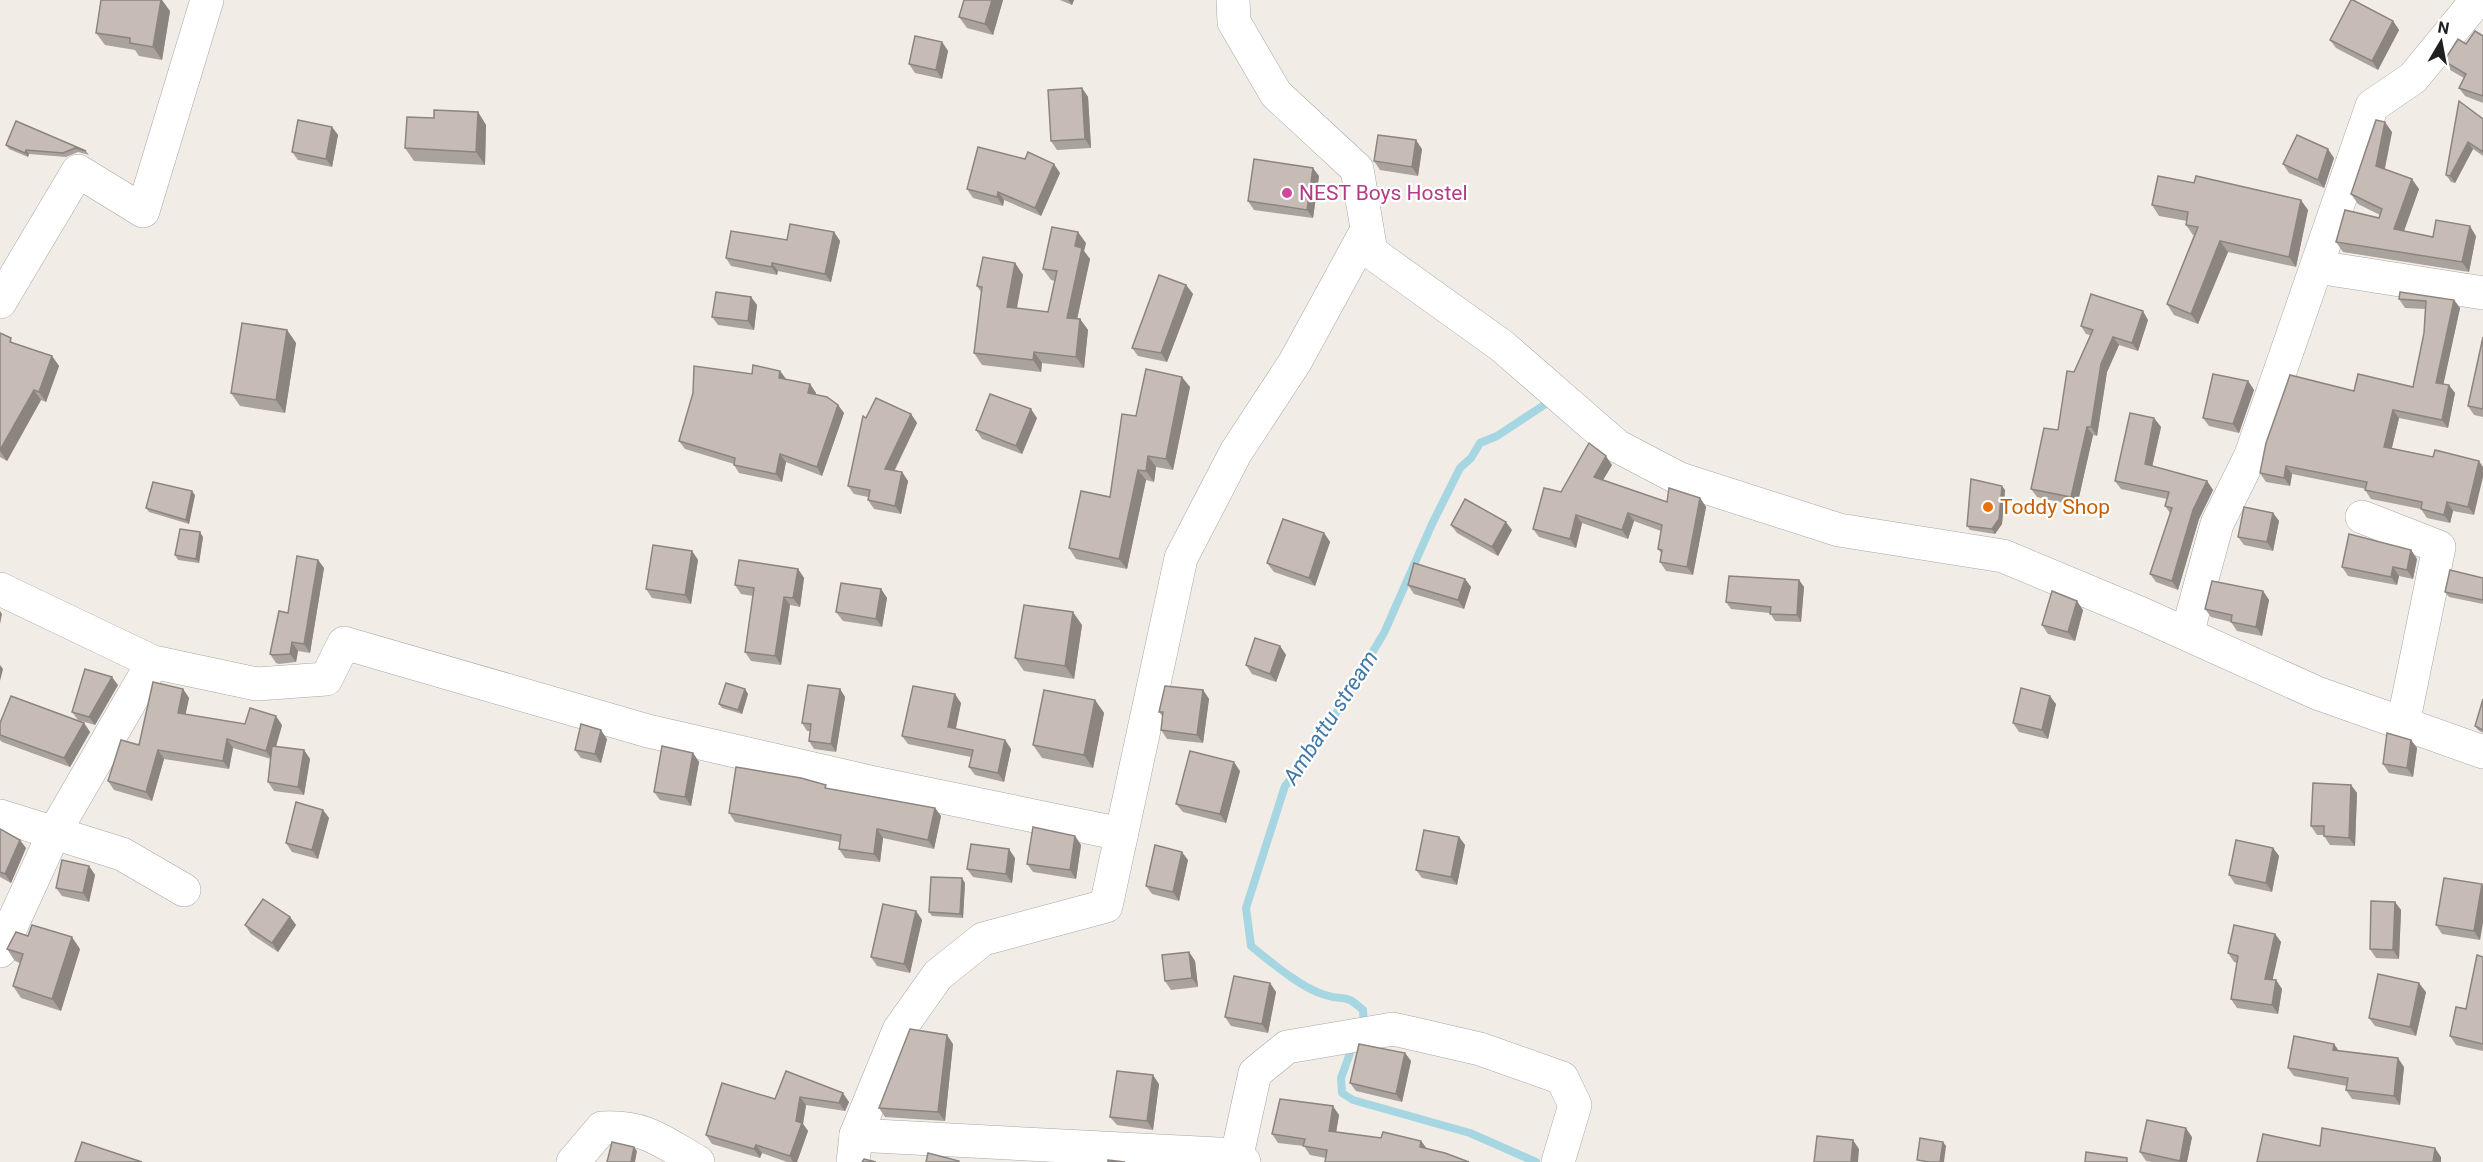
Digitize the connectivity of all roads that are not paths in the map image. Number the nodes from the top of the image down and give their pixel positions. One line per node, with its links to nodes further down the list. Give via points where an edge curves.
1 (207, 0): 6 (street, via 143,211 78,171)
2 (1233, 0): 4 (street, via 1234,22 1276,94 1357,169)
3 (2477, 0): 5 (street, via 2414,78 2372,106)
4 (1367, 230): 10 (street, via 1371,252 1502,346 1617,446 1680,479 1839,530 2003,556); 16 (street, via 1294,362 1236,452 1181,558)
5 (2317, 267): 7 (street); 10 (street, via 2251,455 2217,524)
6 (5, 282)
7 (2483, 293)
8 (2362, 518): 12 (street, via 2439,547)
9 (0, 589): 11 (street)
10 (2187, 634): 12 (street, via 2317,693)
11 (153, 662): 15 (street); 16 (street, via 257,684 326,679 344,643 648,731)
12 (2403, 724): 13 (street)
13 (2483, 752)
14 (0, 816): 15 (street)
15 (54, 833): 17 (street, via 122,854); 18 (street)
16 (1121, 834): 19 (street, via 1106,906 983,939 938,975 899,1030)
17 (184, 890)
18 (0, 951)
19 (854, 1148): 20 (street)
20 (1240, 1159): 21 (street, via 1255,1073 1287,1047 1393,1029 1480,1049 1562,1078 1575,1105)
21 (1559, 1159)
22 (573, 1162): 23 (street, via 602,1128 625,1126 645,1132)
23 (698, 1162)

